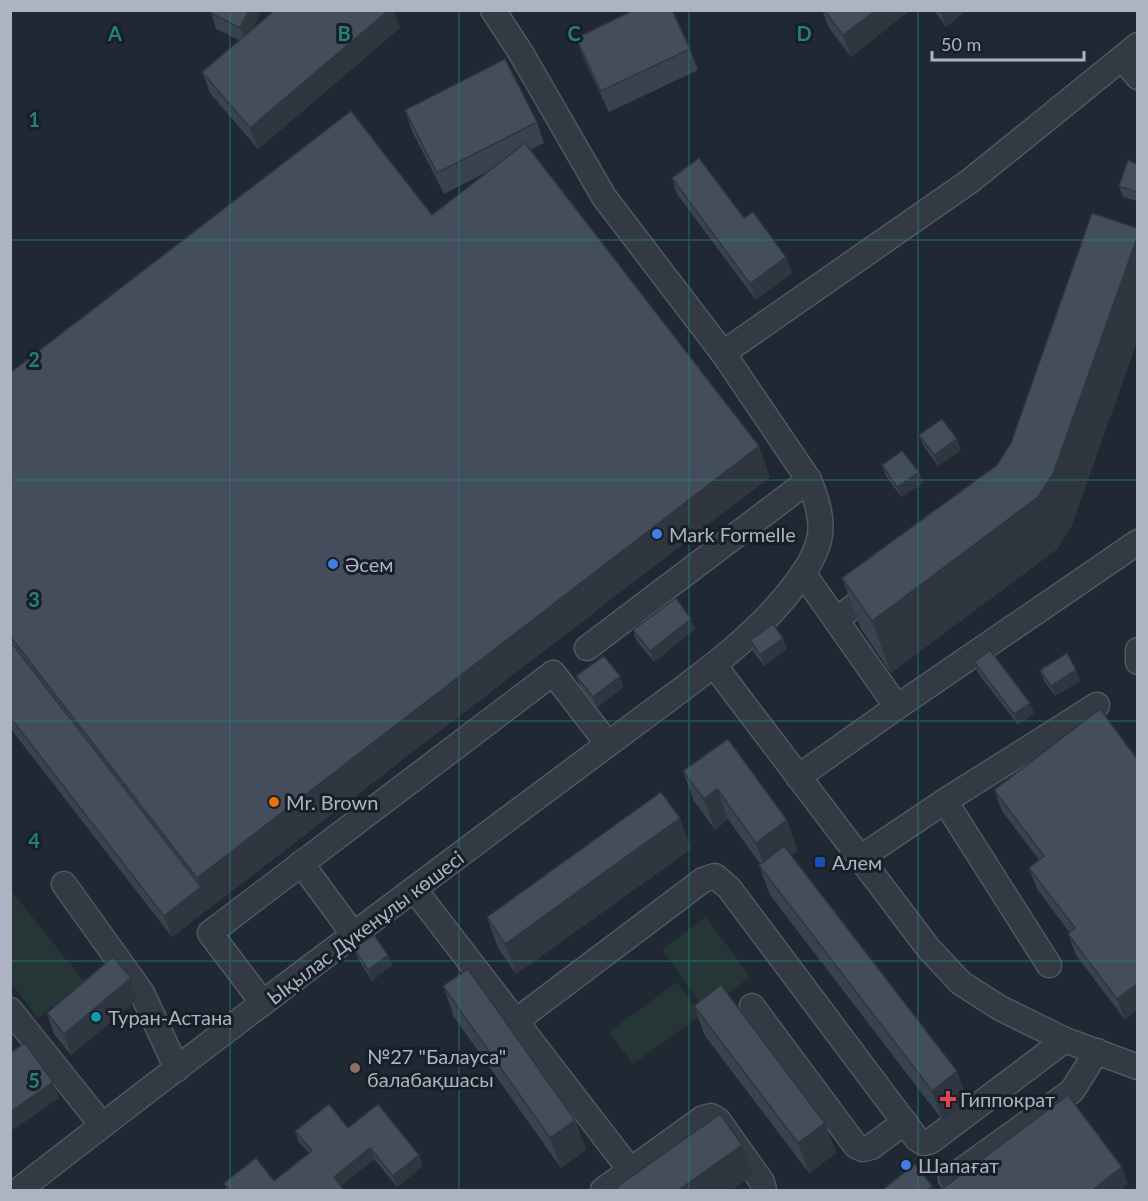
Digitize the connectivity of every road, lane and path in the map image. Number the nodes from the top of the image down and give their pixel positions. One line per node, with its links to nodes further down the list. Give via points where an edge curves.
1 (493, 10): 4 (street, Ықылас Дүкенұлы көшесі, via 604,197)
2 (1130, 51): 3 (street); 4 (street, via 970,181)
3 (1137, 77)
4 (723, 353): 5 (street, Ықылас Дүкенұлы көшесі)
5 (808, 480): 8 (street, Ықылас Дүкенұлы көшесі, via 822,524 817,549); 10 (street)
6 (1137, 542): 15 (street)
7 (902, 571): 9 (street)
8 (803, 573): 9 (street); 13 (street, Ықылас Дүкенұлы көшесі, via 773,612)
9 (836, 620): 15 (street)
10 (587, 648)
11 (1137, 650): 12 (street)
12 (1137, 662)
13 (714, 665): 16 (street, Ықылас Дүкенұлы көшесі); 17 (street)
14 (1097, 705): 18 (street)
15 (897, 707): 17 (street)
16 (608, 744): 20 (street, via 554,673); 22 (street, Ықылас Дүкенұлы көшесі)
17 (798, 777): 19 (street)
18 (945, 801): 19 (street); 24 (street)
19 (860, 858): 29 (street, via 929,949 961,983 1000,1008)
20 (301, 863): 23 (street); 25 (street, via 210,933)
21 (64, 884): 32 (street, via 142,993)
22 (414, 889): 23 (street, Ықылас Дүкенұлы көшесі); 28 (street)
23 (354, 935): 25 (street, Ықылас Дүкенұлы көшесі)
24 (1049, 965)
25 (263, 1004): 32 (street, Ықылас Дүкенұлы көшесі)
26 (752, 1006): 33 (street, via 856,1146 871,1147)
27 (10, 1010): 34 (street)
28 (516, 1021): 33 (street, via 703,880 715,876 729,888); 35 (street)
29 (1065, 1040): 30 (street); 33 (street, via 932,1142 917,1139)
30 (1097, 1051): 31 (street); 36 (street, via 1072,1091)
31 (1137, 1067)
32 (177, 1069): 34 (street, Ықылас Дүкенұлы көшесі)
33 (905, 1122)
34 (102, 1125): 37 (street, Ықылас Дүкенұлы көшесі)
35 (631, 1171): 38 (street); 39 (street, via 711,1116 718,1120 762,1182)
36 (951, 1179)
37 (18, 1191)
38 (603, 1191)
39 (764, 1191)

